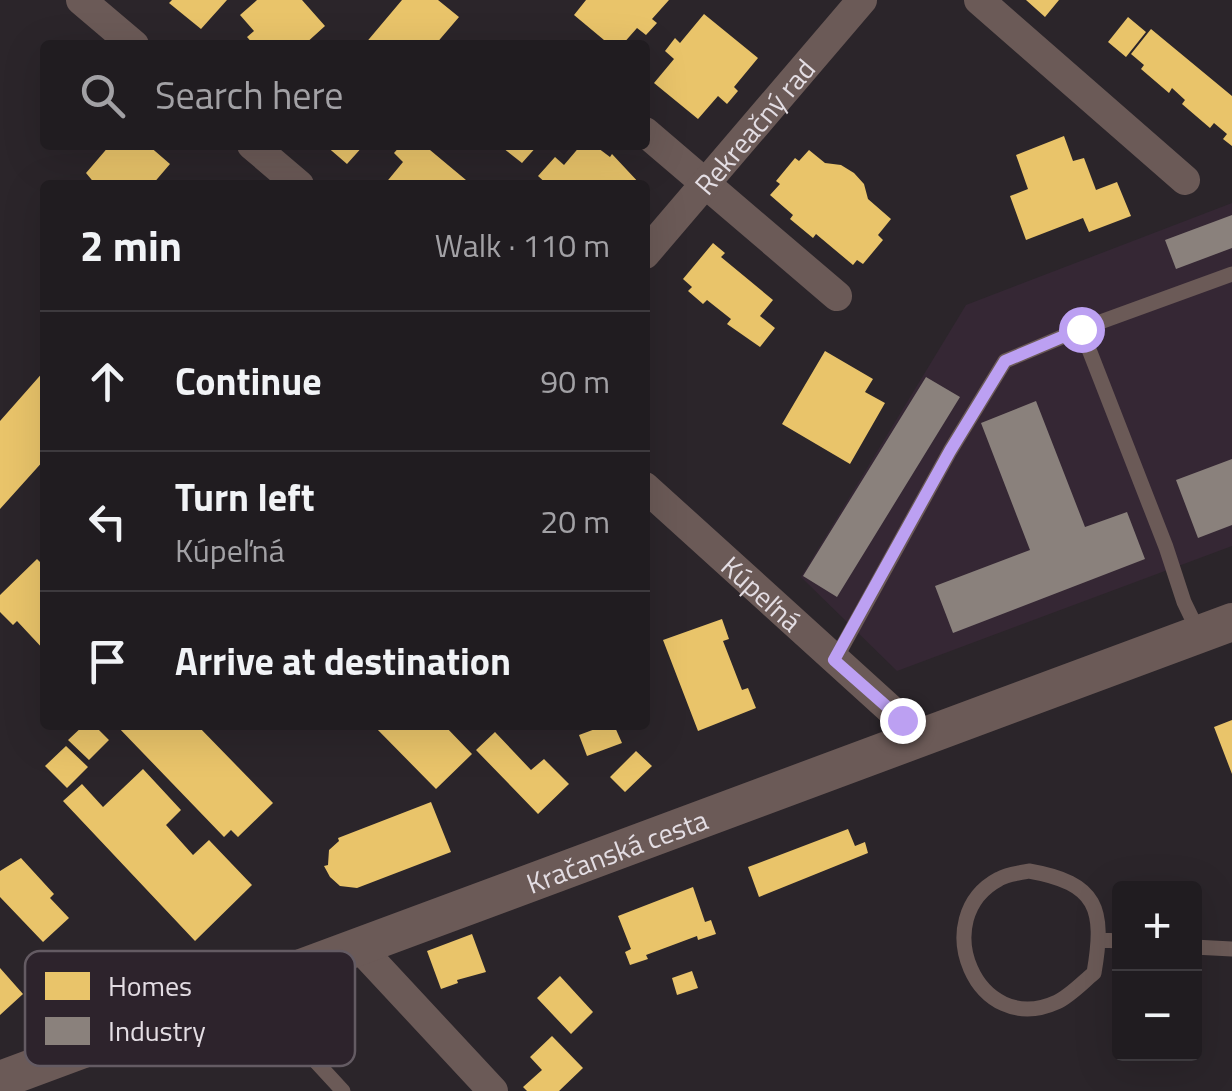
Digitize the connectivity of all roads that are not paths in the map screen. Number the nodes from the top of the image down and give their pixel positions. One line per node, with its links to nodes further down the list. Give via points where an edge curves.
1 (81, 0): 4 (street)
2 (862, 0): 9 (street, Rekreačný rad)
3 (979, 0): 8 (street)
4 (128, 40)
5 (650, 136): 9 (street)
6 (258, 150): 7 (street)
7 (293, 180)
8 (1186, 180)
9 (705, 185): 10 (street, Rekreačný rad); 12 (street)
10 (650, 248)
11 (1232, 274): 13 (lane)
12 (837, 296)
13 (1081, 329): 15 (lane, via 1184,602); 16 (lane, via 1005,361)
14 (650, 491): 16 (street, Kúpeľná)
15 (1216, 629): 17 (street, Kračanská cesta)
16 (834, 660): 17 (street, Kúpeľná)
17 (923, 738): 20 (street, Kračanská cesta)
18 (1099, 940): 18 (lane, via 1098,916 1085,893 1062,876 1029,871 987,889 963,929 969,972 995,1002 1026,1009 1058,1002 1094,973); 19 (lane)
19 (1112, 941)
20 (360, 947): 23 (street, Kračanská cesta); 28 (street)
21 (1202, 947): 22 (lane)
22 (1232, 949)
23 (349, 951)
24 (38, 1066): 26 (street, Kračanská cesta)
25 (319, 1066): 27 (lane)
26 (0, 1080)
27 (342, 1091)
28 (493, 1091)

